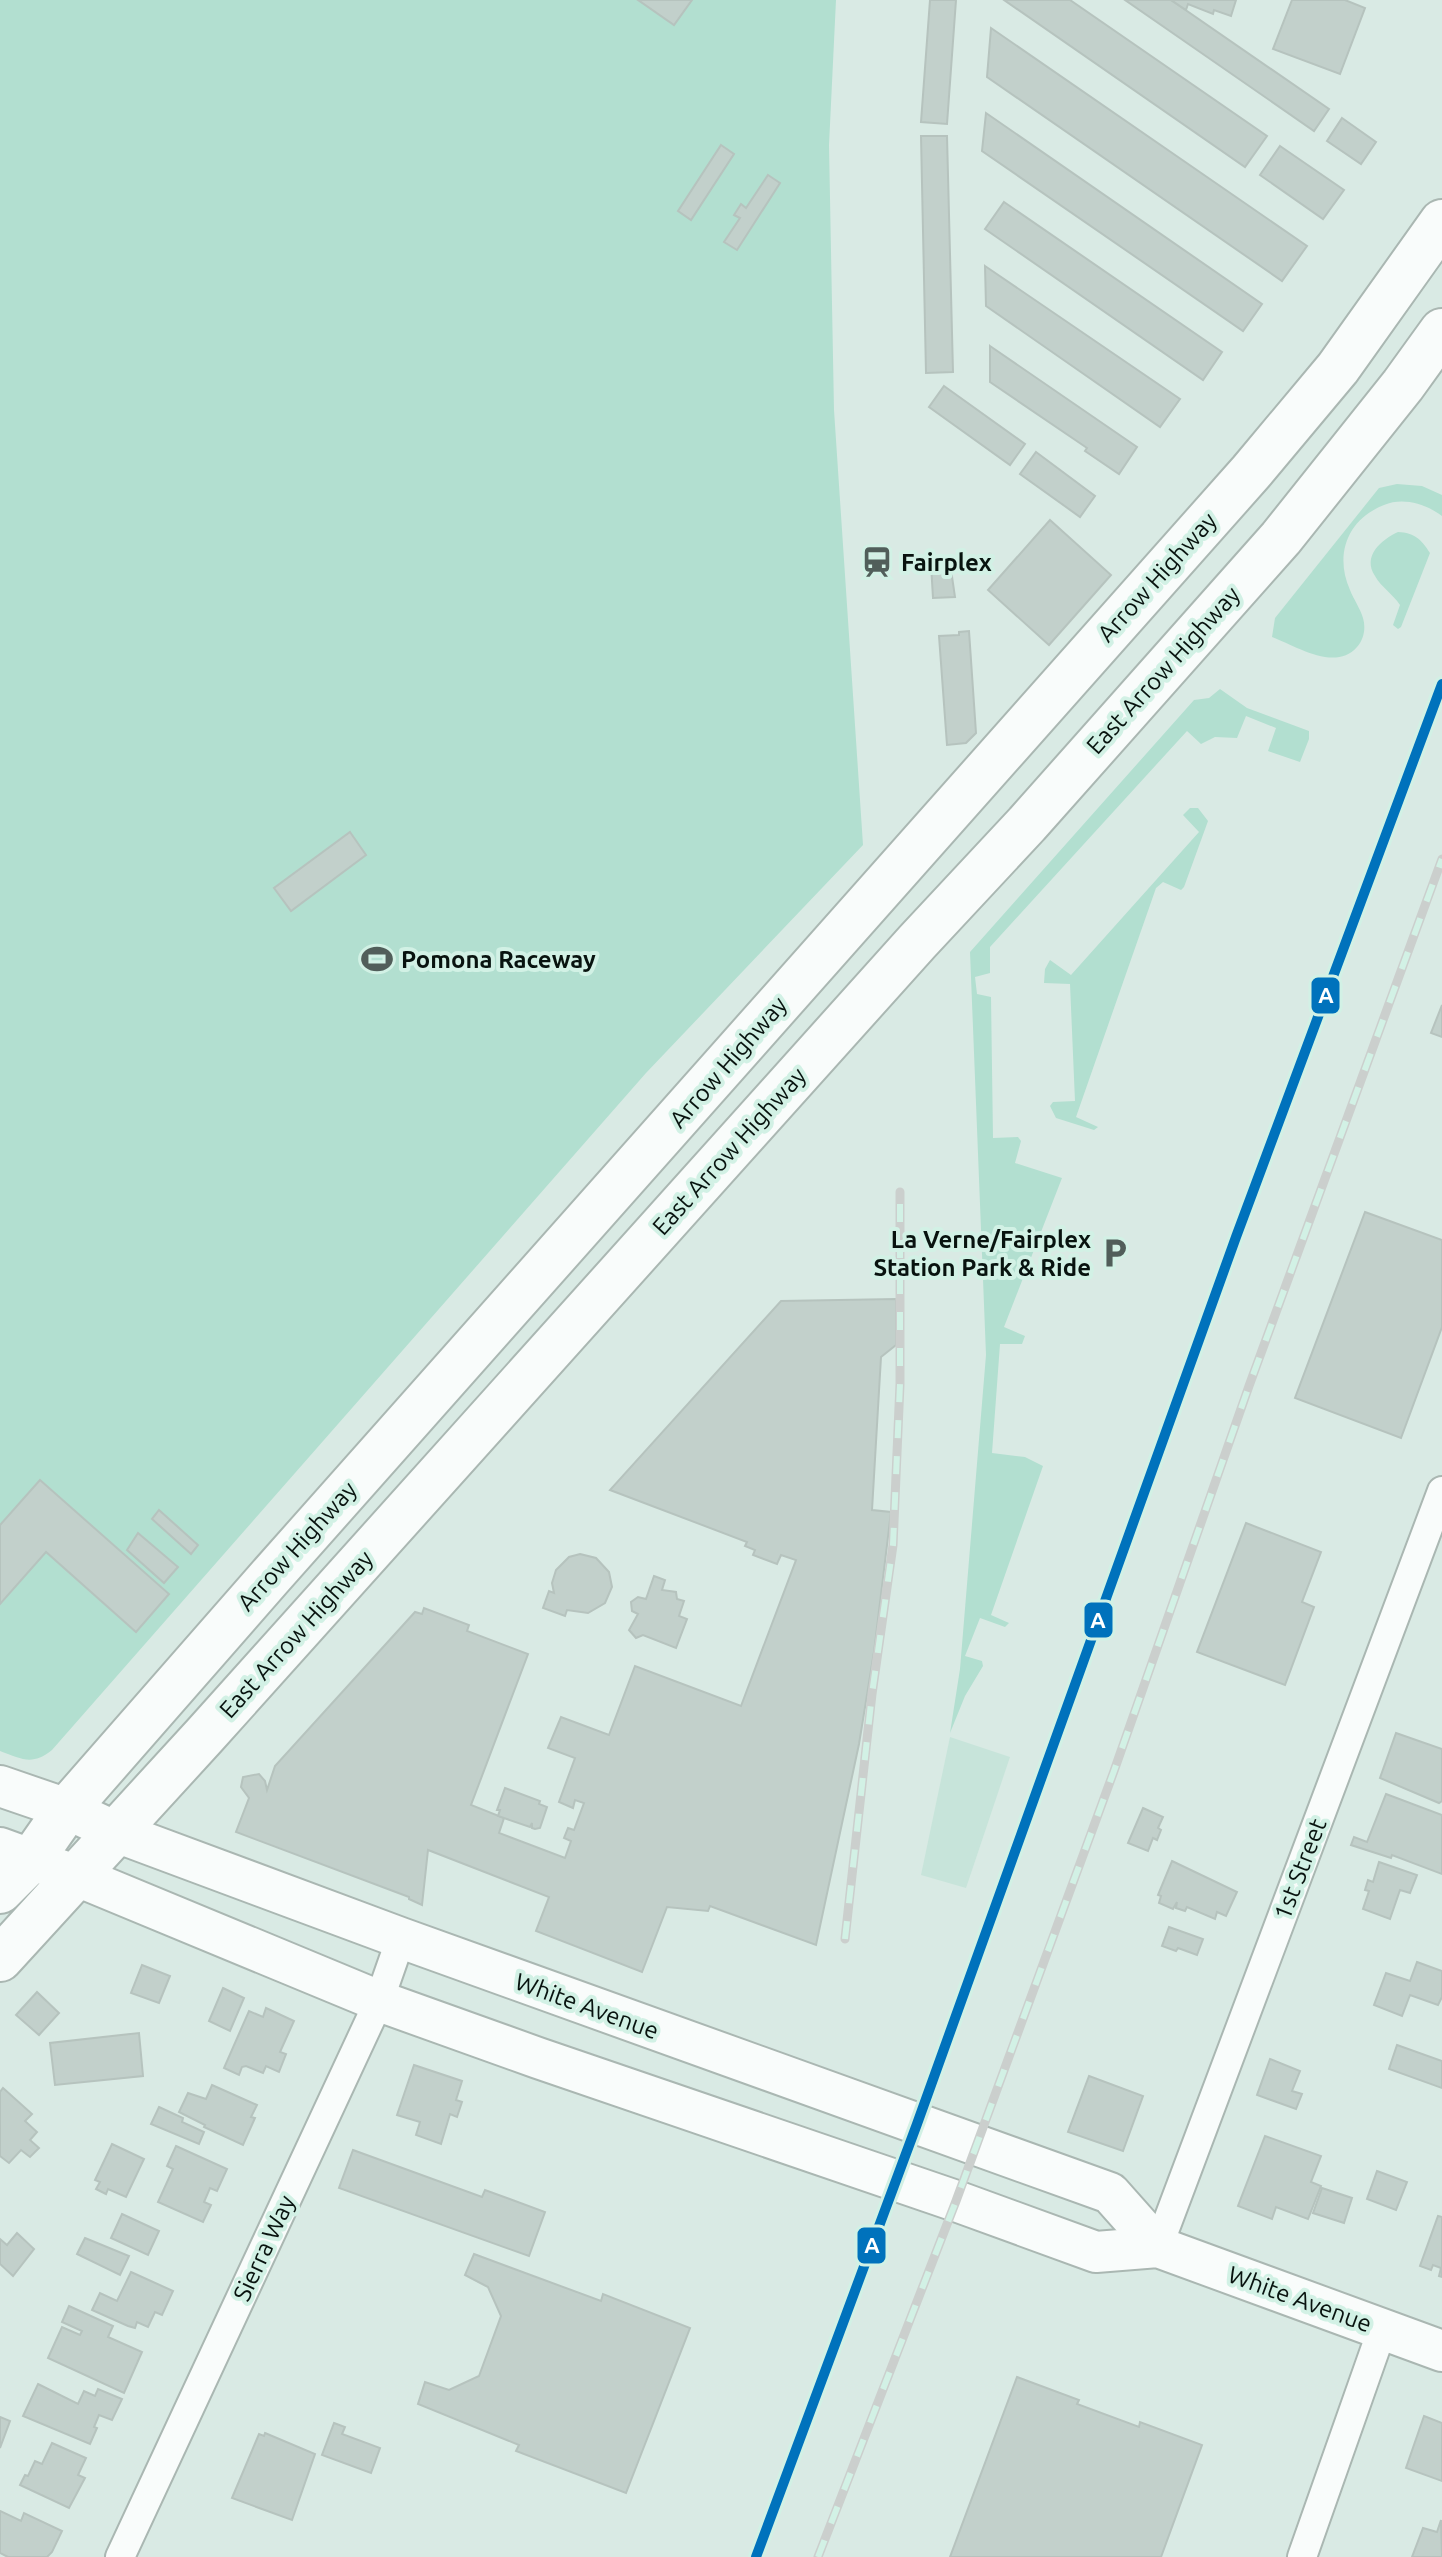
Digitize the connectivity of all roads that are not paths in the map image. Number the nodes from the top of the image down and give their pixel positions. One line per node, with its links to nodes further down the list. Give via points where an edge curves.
1 (1442, 222): 6 (main road, Arrow Highway, via 1338,368 1251,472)
2 (1442, 331): 7 (main road, East Arrow Highway, via 1281,538)
3 (1442, 1491): 4 (street, 1st Street)
4 (1432, 1546): 14 (street, 1st Street)
5 (0, 1786): 6 (main road, White Avenue)
6 (67, 1809): 7 (main road, White Avenue); 8 (main road, Arrow Highway)
7 (116, 1832): 9 (main road, East Arrow Highway); 11 (main road, White Avenue)
8 (16, 1854): 9 (main road, White Avenue); 10 (main road, Arrow Highway)
9 (77, 1876): 12 (main road, East Arrow Highway); 13 (main road, White Avenue)
10 (0, 1891)
11 (401, 1938): 13 (street, Sierra Way); 14 (main road, White Avenue, via 1110,2193)
12 (0, 1959)
13 (379, 2001): 14 (main road, White Avenue, via 1096,2252); 17 (street, Sierra Way)
14 (1158, 2247): 15 (main road, White Avenue)
15 (1382, 2330): 16 (main road, White Avenue); 18 (street)
16 (1442, 2351)
17 (120, 2557)
18 (1302, 2557)

